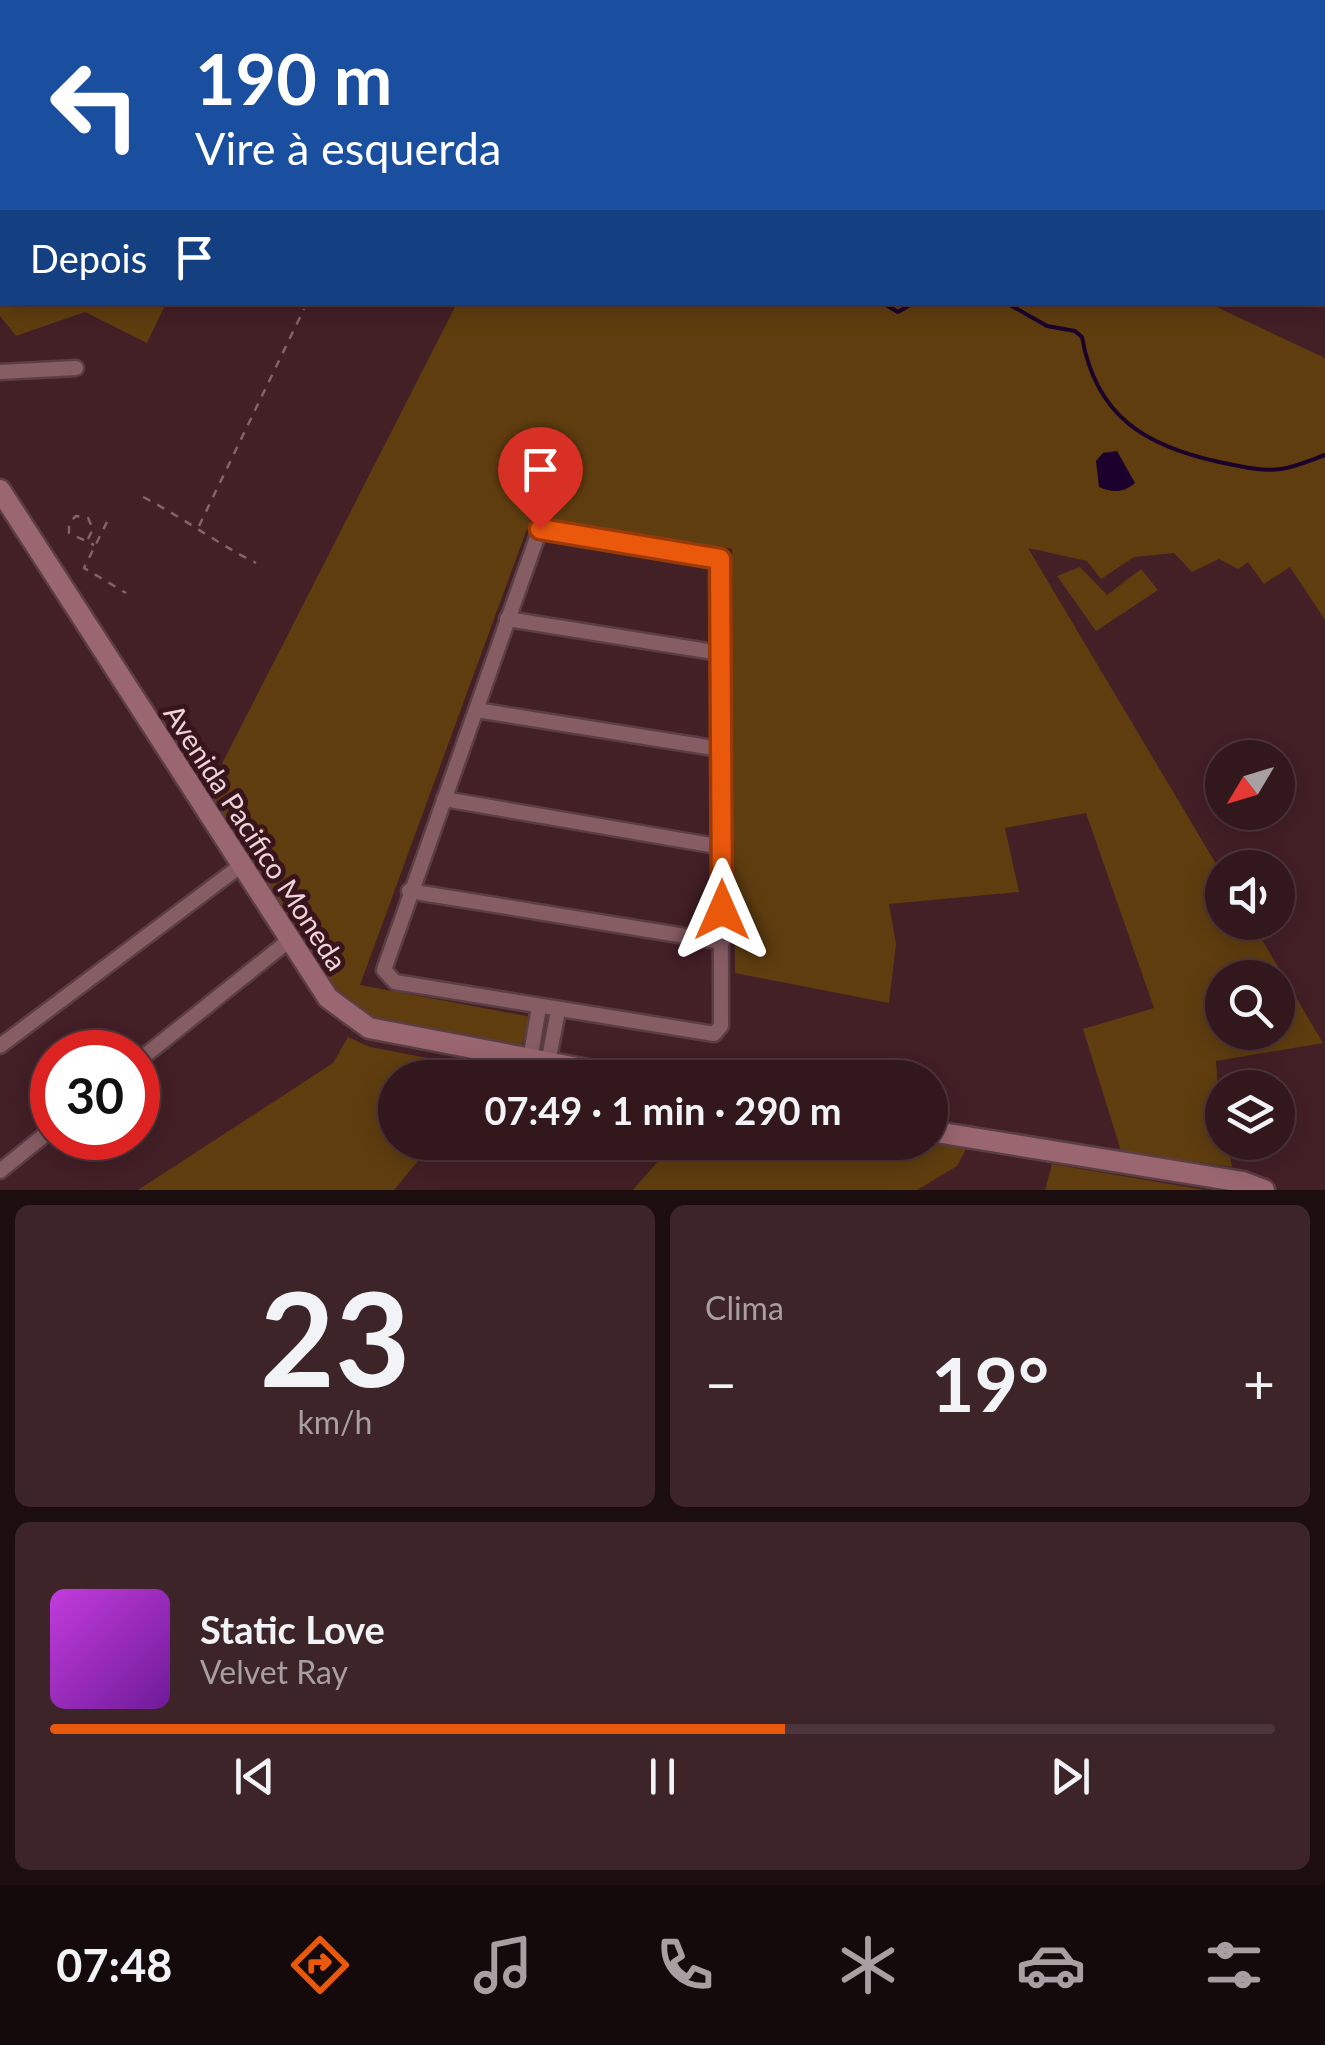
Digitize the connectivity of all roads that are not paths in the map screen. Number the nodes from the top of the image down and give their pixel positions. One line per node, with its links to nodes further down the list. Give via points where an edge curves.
1 (76, 368): 2 (street)
2 (0, 372)
3 (0, 490): 10 (street, Avenida Pacifico Moneda)
4 (507, 619): 5 (street); 5 (street, via 540,529 720,559); 6 (street)
5 (720, 653): 7 (street)
6 (476, 710): 7 (street); 8 (street)
7 (720, 749): 9 (street)
8 (444, 798): 9 (street); 11 (street)
9 (722, 847): 13 (street)
10 (239, 866): 12 (street, Avenida Pacifico Moneda); 17 (street)
11 (409, 890): 13 (street); 14 (street, via 385,958 390,980)
12 (287, 942): 16 (street); 18 (street, Avenida Pacifico Moneda, via 328,998 369,1028)
13 (722, 942): 15 (street, via 722,1026 714,1034)
14 (539, 1007): 15 (street); 19 (street)
15 (558, 1010): 20 (street)
16 (160, 1043)
17 (0, 1046)
18 (534, 1060)
19 (539, 1060)
20 (539, 1060)
21 (948, 1134): 24 (street)
22 (30, 1147): 23 (street)
23 (0, 1171)
24 (1264, 1190)

